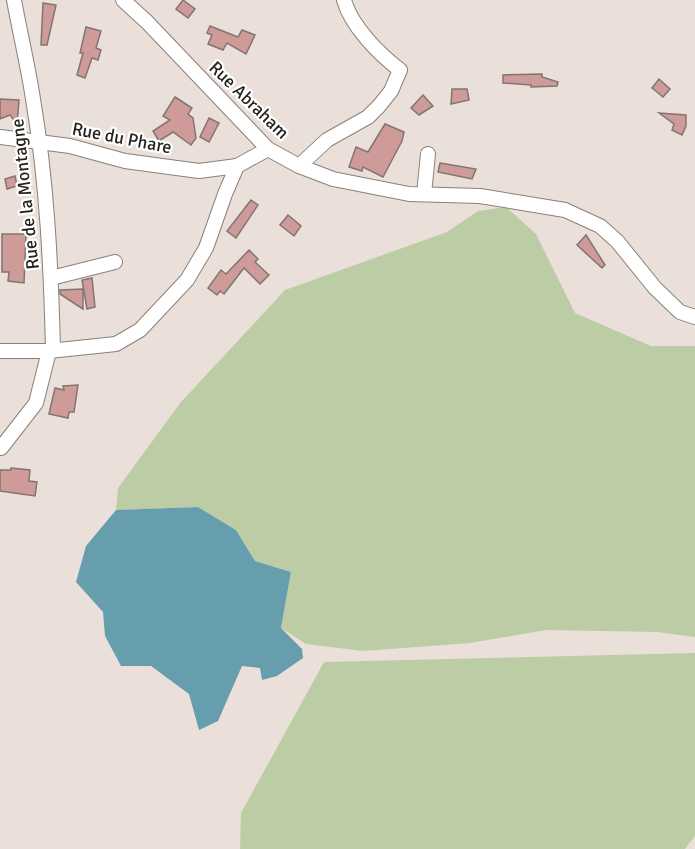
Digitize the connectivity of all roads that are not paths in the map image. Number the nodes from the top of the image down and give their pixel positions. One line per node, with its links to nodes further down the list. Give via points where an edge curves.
1 (14, 0): 5 (street, Rue de la Montagne)
2 (125, 0): 6 (street, Rue Abraham)
3 (344, 0): 9 (street, via 362,31 383,57 400,70 380,106 327,140)
4 (0, 137): 5 (street, Rue du Phare)
5 (39, 141): 8 (street, Rue du Phare, via 124,161 199,171); 12 (street, Rue de la Montagne)
6 (268, 149): 8 (street); 9 (street, Rue Abraham)
7 (428, 154): 10 (street)
8 (237, 166): 14 (street, via 206,248 187,280 140,330 116,344)
9 (299, 166): 10 (street, Rue Abraham, via 333,179)
10 (424, 194): 13 (street, Rue Abraham, via 480,196 565,210 600,226 680,312)
11 (115, 262): 12 (street)
12 (51, 278): 14 (street, Rue de la Montagne)
13 (695, 317)
14 (51, 350): 15 (street); 16 (street, Rue de la Montagne, via 36,403)
15 (0, 351)
16 (1, 447)

